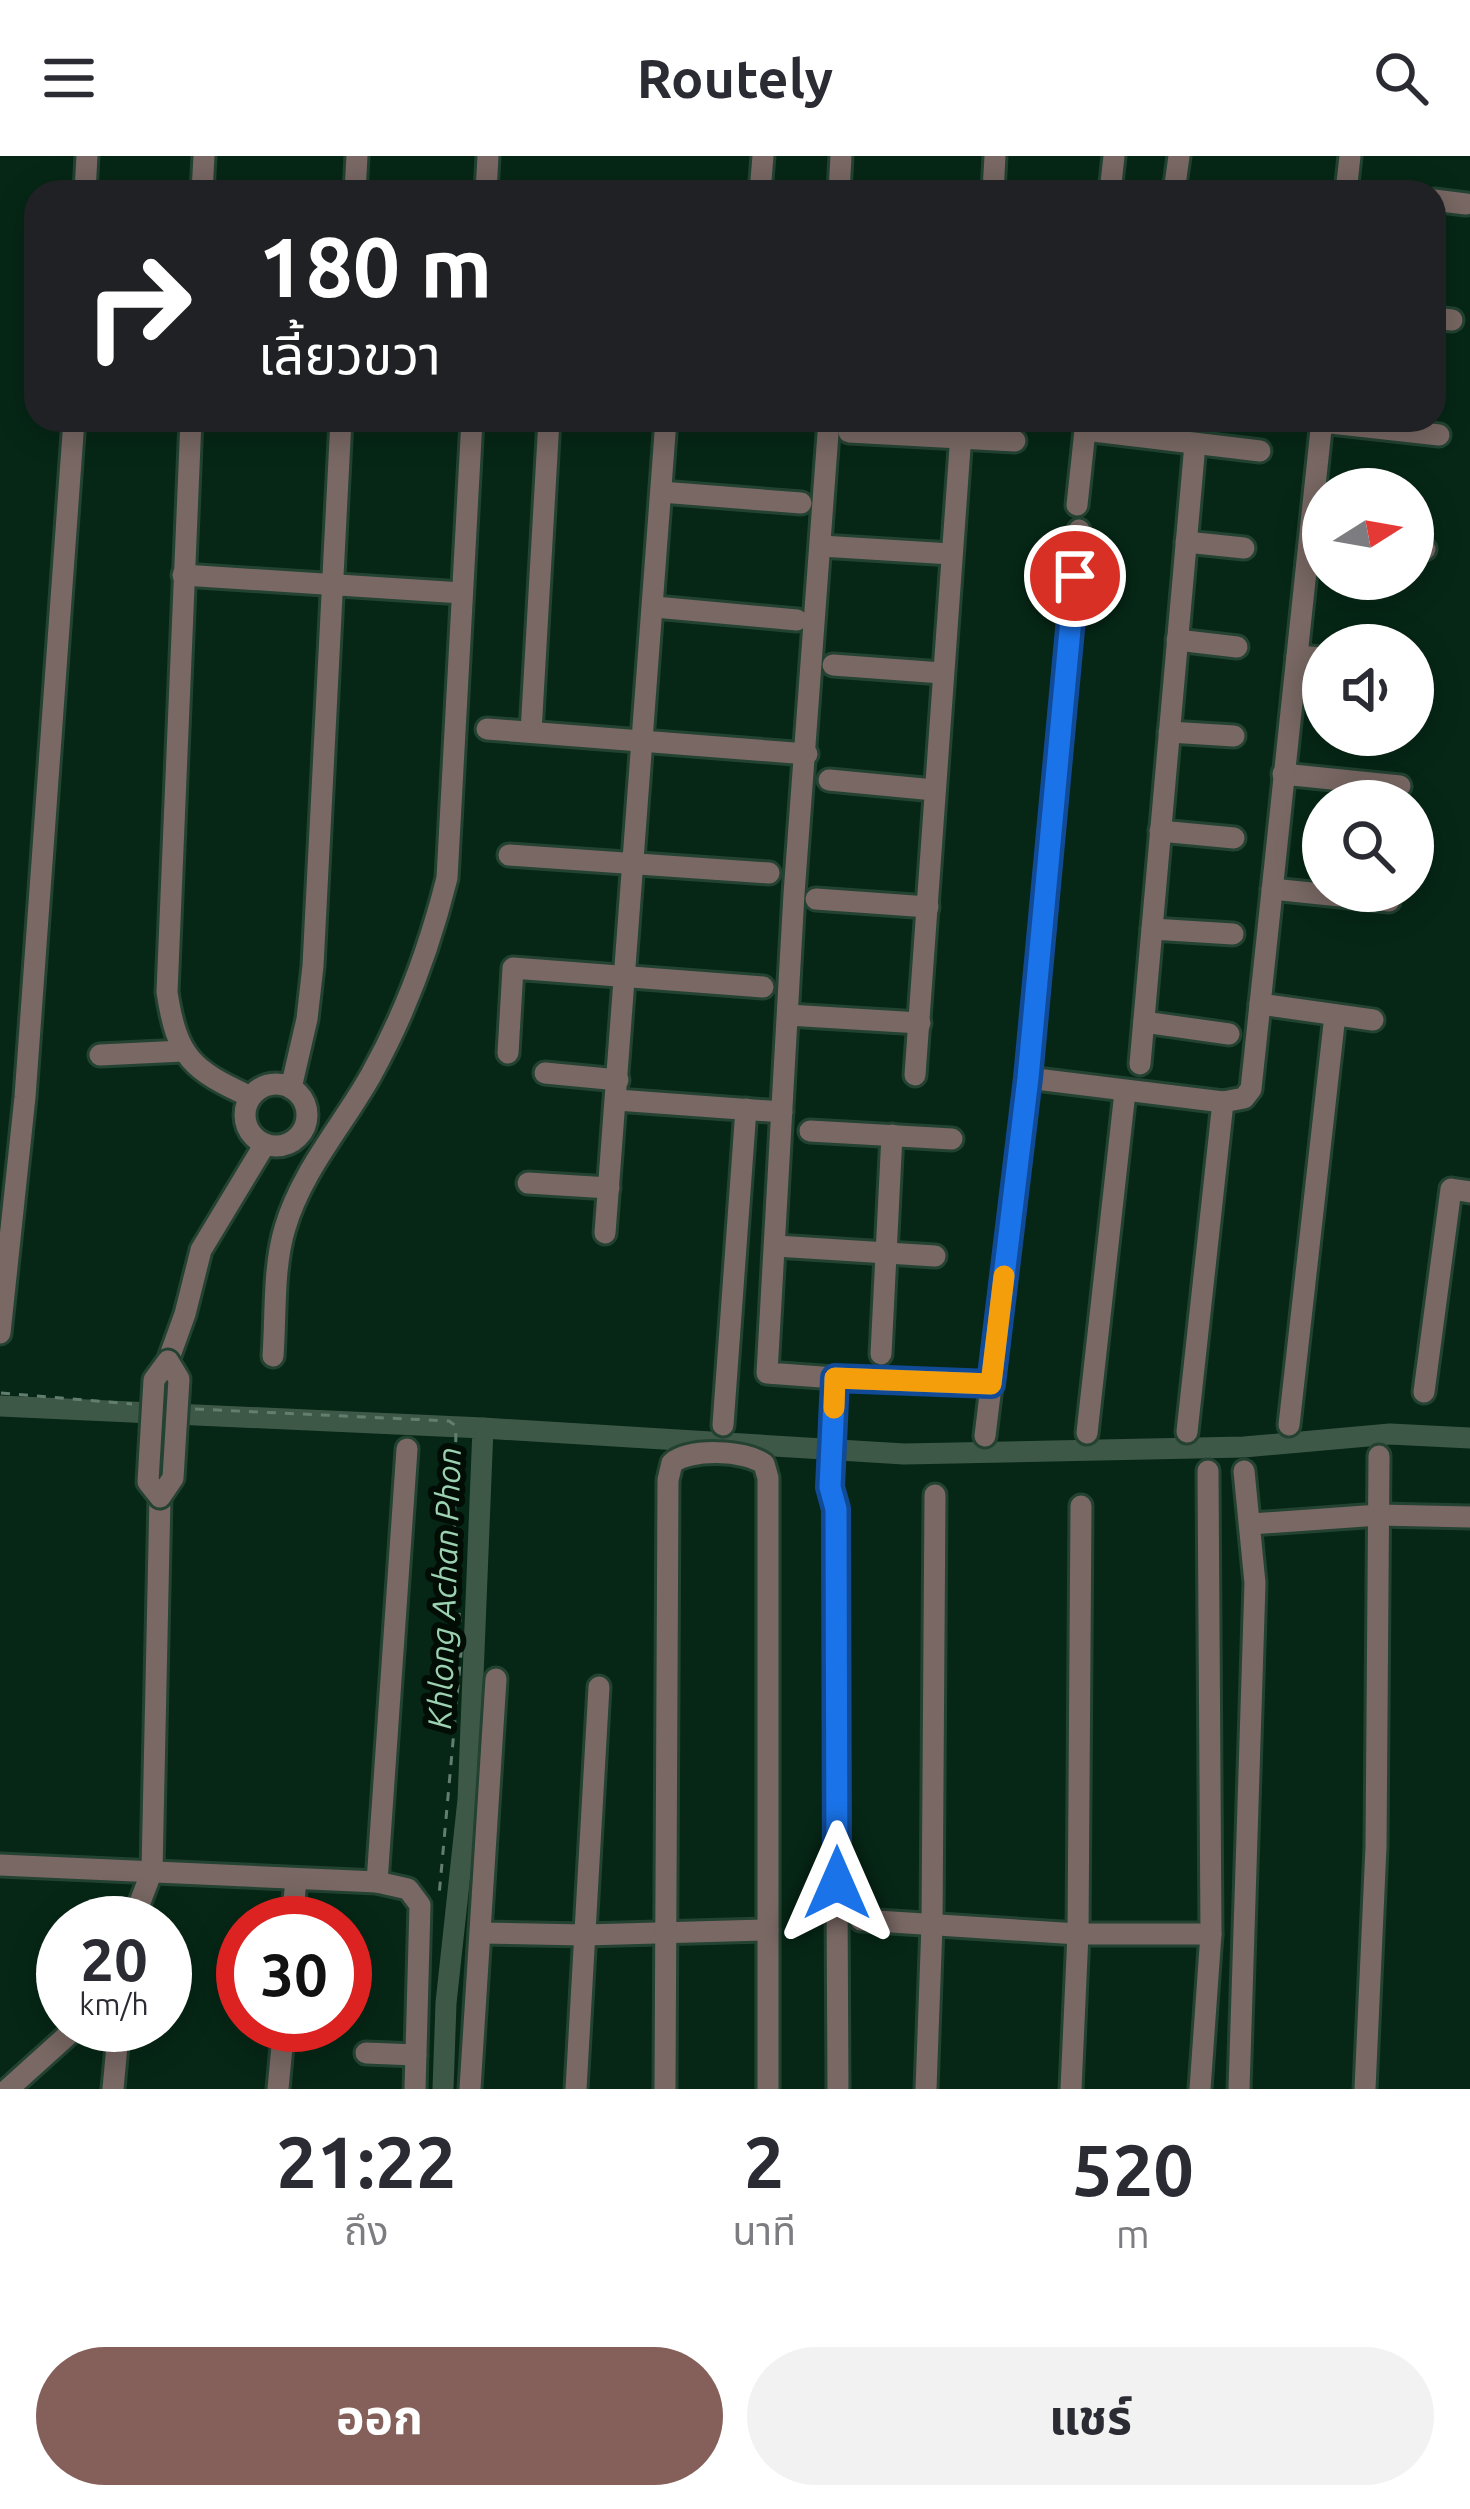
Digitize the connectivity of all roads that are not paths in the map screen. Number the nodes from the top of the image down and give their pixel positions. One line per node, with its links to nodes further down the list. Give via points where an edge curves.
1 (1446, 202): 2 (street)
2 (1466, 204)
3 (73, 432): 98 (street, via 26,1097)
4 (190, 432): 29 (street)
5 (340, 432): 30 (street)
6 (471, 432): 31 (street)
7 (548, 432): 42 (street)
8 (665, 432): 21 (street)
9 (838, 432): 26 (street)
10 (960, 432): 28 (street)
11 (974, 432): 18 (street)
12 (1084, 432): 23 (street)
13 (1145, 432): 17 (street)
14 (1321, 432): 20 (street)
15 (1414, 432): 16 (street)
16 (1439, 435)
17 (1196, 438): 19 (street); 25 (street)
18 (1015, 441)
19 (1260, 451)
20 (1320, 468)
21 (661, 492): 22 (street); 33 (street)
22 (801, 503)
23 (1077, 505)
24 (1079, 530): 77 (street)
25 (1186, 542): 27 (street); 35 (street)
26 (821, 546): 28 (street); 46 (street)
27 (1244, 548)
28 (952, 554): 40 (street)
29 (183, 575): 30 (street); 71 (street, via 167,992)
30 (331, 585): 31 (street); 78 (street, via 313,965)
31 (462, 592): 90 (street, via 453,820 435,928 370,1076)
32 (1306, 600): 37 (street)
33 (655, 607): 34 (street); 45 (street)
34 (797, 620)
35 (1178, 640): 36 (street); 43 (street)
36 (1237, 646)
37 (1297, 656): 38 (street); 47 (street)
38 (1302, 656)
39 (833, 664): 40 (street)
40 (942, 673): 50 (street)
41 (488, 729): 42 (street)
42 (531, 732): 45 (street)
43 (1169, 732): 44 (street); 51 (street)
44 (1234, 736)
45 (644, 742): 46 (street); 54 (street)
46 (807, 754): 65 (street)
47 (1283, 773): 49 (street); 56 (street)
48 (829, 780): 50 (street)
49 (1346, 780)
50 (934, 790): 59 (street)
51 (1160, 831): 52 (street); 60 (street)
52 (1234, 838)
53 (508, 855): 54 (street)
54 (635, 862): 55 (street); 62 (street)
55 (769, 873)
56 (1271, 890): 57 (street); 64 (street)
57 (1302, 893)
58 (816, 899): 59 (street)
59 (928, 907): 69 (street)
60 (1152, 929): 61 (street); 68 (street)
61 (1233, 934)
62 (626, 975): 63 (street); 72 (street, via 513,968); 79 (street)
63 (763, 987)
64 (1260, 1004): 66 (street); 82 (street, via 1251,1089)
65 (788, 1015): 69 (street); 84 (street)
66 (1335, 1016): 67 (street); 105 (street)
67 (1373, 1020)
68 (1144, 1022): 70 (street); 74 (street)
69 (920, 1023): 76 (street)
70 (1229, 1034)
71 (183, 1052): 73 (street); 81 (street, via 206,1077)
72 (508, 1053)
73 (100, 1055)
74 (1140, 1064)
75 (544, 1073): 79 (street)
76 (915, 1075)
77 (1028, 1078): 80 (street); 102 (street)
78 (291, 1088): 81 (street, via 265,1086); 85 (street, via 307,1109)
79 (617, 1090): 83 (street); 92 (street)
80 (1125, 1092): 82 (street); 107 (street)
81 (250, 1097): 89 (street, via 247,1124)
82 (1223, 1102): 106 (street)
83 (746, 1109): 84 (street); 104 (street)
84 (782, 1112): 95 (street)
85 (305, 1127): 89 (street, via 284,1146); 90 (street)
86 (810, 1131): 87 (street)
87 (892, 1135): 88 (street); 96 (street)
88 (952, 1139)
89 (265, 1144): 121 (street, bridge, via 201,1250 168,1360 179,1379 173,1478 160,1497)
90 (325, 1147): 100 (street, via 284,1230)
91 (529, 1183): 92 (street)
92 (609, 1188): 94 (street)
93 (1470, 1192): 103 (street, via 1450,1190)
94 (605, 1233)
95 (776, 1246): 96 (street); 101 (street, via 767,1373)
96 (888, 1253): 97 (street); 99 (street)
97 (935, 1256)
98 (0, 1334)
99 (880, 1354)
100 (273, 1356)
101 (835, 1378): 102 (street); 147 (street)
102 (991, 1384): 108 (street)
103 (1424, 1392)
104 (722, 1425)
105 (1289, 1425)
106 (1187, 1432)
107 (1087, 1433)
108 (985, 1436)
109 (406, 1449): 123 (street)
110 (1379, 1456): 115 (street)
111 (1208, 1471): 132 (street)
112 (1244, 1471): 117 (street)
113 (935, 1495): 127 (street)
114 (1081, 1506): 131 (street)
115 (1379, 1515): 116 (street); 117 (street); 152 (street)
116 (1470, 1517)
117 (1251, 1524): 151 (street)
118 (496, 1679): 130 (street)
119 (599, 1687): 133 (street)
120 (0, 1865): 121 (street)
121 (152, 1871): 122 (street); 124 (street)
122 (296, 1879): 123 (street); 125 (street)
123 (377, 1882): 138 (street, via 408,1888 420,1905)
124 (142, 1896)
125 (294, 1896)
126 (861, 1920): 127 (street)
127 (932, 1925): 131 (street); 148 (street)
128 (768, 1930): 129 (street); 129 (street, via 767,1471 751,1456 686,1455 668,1471); 146 (street)
129 (664, 1931): 133 (street); 145 (street)
130 (482, 1933): 133 (street); 143 (street)
131 (1078, 1934): 132 (street); 149 (street)
132 (1211, 1934): 150 (street)
133 (585, 1935): 144 (street)
134 (50, 2052): 139 (street)
135 (116, 2052): 140 (street)
136 (281, 2052): 141 (street)
137 (366, 2053): 138 (street)
138 (416, 2055): 142 (street)
139 (8, 2089)
140 (113, 2089)
141 (278, 2089)
142 (416, 2089)
143 (470, 2089)
144 (576, 2089)
145 (664, 2089)
146 (768, 2089)
147 (838, 2089)
148 (926, 2089)
149 (1071, 2089)
150 (1200, 2089)
151 (1239, 2089)
152 (1365, 2089)

